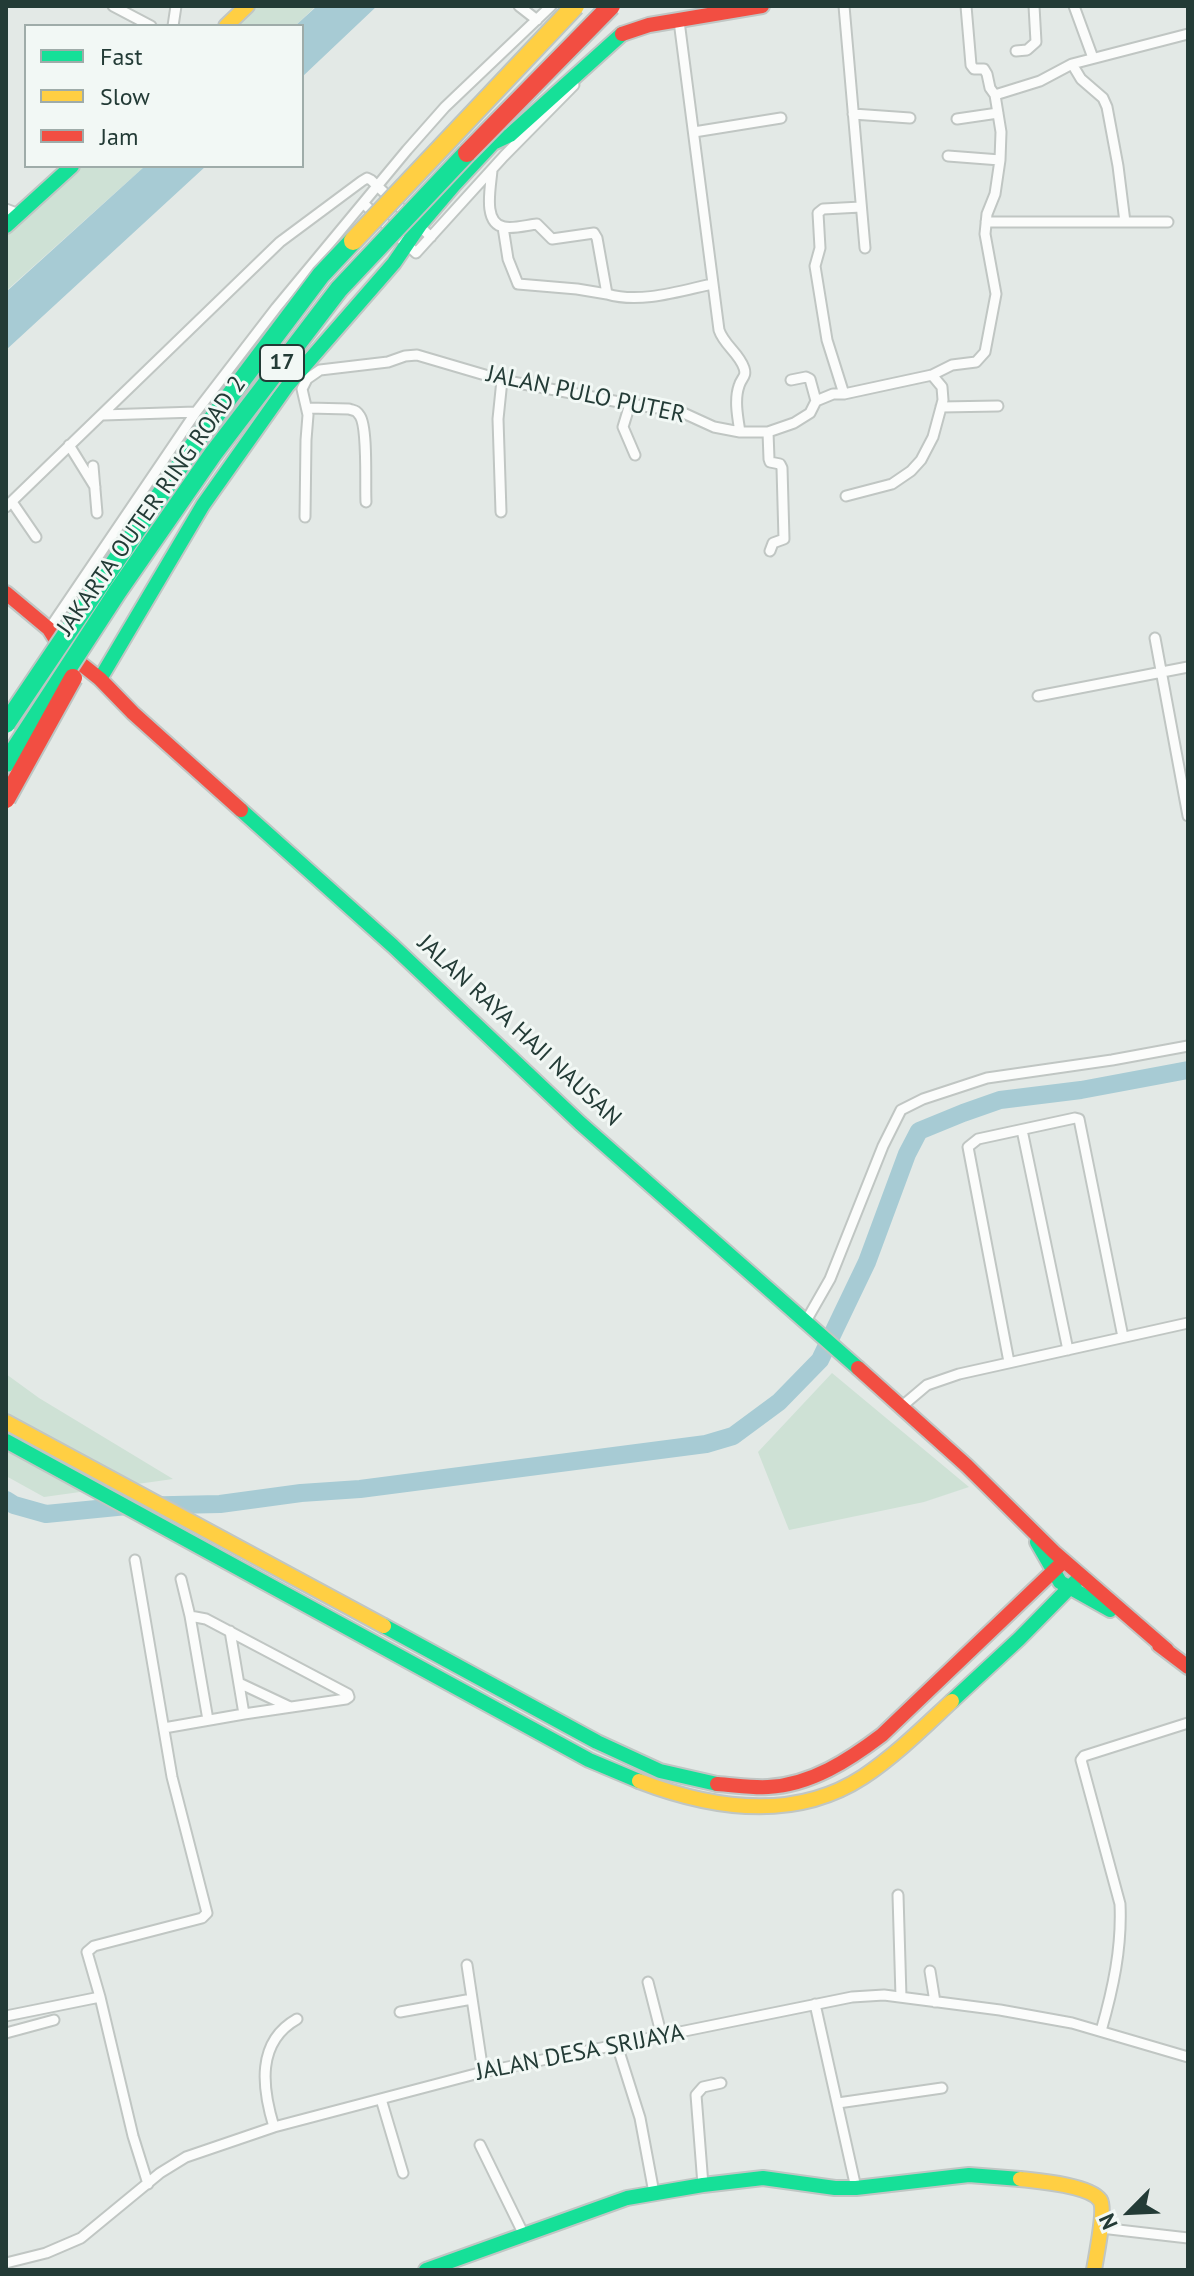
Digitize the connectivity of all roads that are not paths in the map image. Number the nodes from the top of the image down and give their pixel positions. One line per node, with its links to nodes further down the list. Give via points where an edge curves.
1 (113, 6): 14 (street)
2 (247, 6): 15 (main road)
3 (519, 6): 12 (street)
4 (551, 6): 12 (street)
5 (575, 6): 79 (main road, JAKARTA OUTER RING ROAD 2 / 17, bridge, via 321,275 202,433)
6 (611, 6): 71 (main road, JAKARTA OUTER RING ROAD 2 / 17, bridge, via 339,289 213,454)
7 (762, 6): 13 (main road)
8 (844, 6): 23 (street)
9 (966, 6): 21 (street, via 971,65 986,71)
10 (1034, 6): 18 (street, via 1036,42)
11 (1074, 6): 19 (street)
12 (537, 20): 32 (street, via 445,107)
13 (679, 21): 17 (main road); 27 (street)
14 (147, 24)
15 (228, 24)
16 (1188, 34): 19 (street)
17 (619, 35): 31 (street); 40 (main road, via 510,135 493,143 454,185)
18 (1016, 51)
19 (1093, 58): 20 (street)
20 (1072, 64): 21 (street); 37 (street, via 1107,107)
21 (995, 95): 22 (street)
22 (998, 113): 26 (street); 29 (street)
23 (853, 114): 25 (street); 34 (street)
24 (781, 118): 27 (street)
25 (910, 118)
26 (957, 119)
27 (694, 132): 43 (street)
28 (948, 156): 29 (street)
29 (1000, 160): 36 (street)
30 (70, 168): 35 (main road)
31 (492, 170): 39 (street, via 490,215); 40 (street)
32 (377, 185): 33 (street); 40 (street); 56 (street, via 367,178 280,242)
33 (363, 203): 41 (street); 55 (street)
34 (861, 207): 42 (street); 49 (street, via 818,213 815,266 827,340)
35 (10, 216)
36 (986, 222): 37 (street); 45 (street, JALAN PULO PUTER, via 996,294 985,352 976,362)
37 (1125, 222): 38 (street)
38 (1168, 222)
39 (503, 227): 44 (street, via 518,284); 44 (street, via 537,224 552,239 594,233)
40 (425, 231): 41 (main road)
41 (407, 246): 48 (main road)
42 (865, 248)
43 (712, 284): 44 (street, via 646,296); 57 (street, via 719,330 745,371 737,398)
44 (607, 294)
45 (932, 375): 49 (street, JALAN PULO PUTER); 53 (street, via 942,387)
46 (502, 380): 48 (street, JALAN PULO PUTER, via 417,355 320,370); 51 (street, JALAN PULO PUTER); 66 (street)
47 (791, 380): 50 (street, via 810,379)
48 (295, 388): 54 (street); 77 (main road, via 203,505)
49 (844, 394): 50 (street, JALAN PULO PUTER)
50 (816, 401): 58 (street, JALAN PULO PUTER, via 804,418)
51 (630, 404): 57 (street, JALAN PULO PUTER, via 679,411); 60 (street, via 623,427)
52 (998, 406): 53 (street)
53 (941, 407): 63 (street, via 929,446 911,471 892,484)
54 (308, 408): 64 (street, via 359,414); 68 (street)
55 (196, 412): 56 (street); 73 (street)
56 (103, 415): 59 (street)
57 (740, 432): 58 (street, JALAN PULO PUTER)
58 (768, 432): 70 (street, via 770,462 782,468 784,539 773,543)
59 (69, 445): 62 (street); 65 (street)
60 (635, 455)
61 (93, 466): 62 (street)
62 (95, 487): 67 (street)
63 (846, 496)
64 (366, 502)
65 (9, 504): 69 (street)
66 (501, 512)
67 (97, 513)
68 (305, 517)
69 (36, 537)
70 (770, 551)
71 (118, 591): 80 (main road, JAKARTA OUTER RING ROAD 2 / 17, bridge); 81 (main road, bridge)
72 (6, 593): 73 (main road, JALAN RAYA HAJI NAUSAN)
73 (49, 629): 77 (main road, JALAN RAYA HAJI NAUSAN, via 61,648)
74 (1155, 638): 76 (street)
75 (1188, 667): 76 (street)
76 (1161, 672): 78 (street); 82 (street)
77 (100, 679): 85 (main road, JALAN RAYA HAJI NAUSAN, via 580,1123)
78 (1038, 696)
79 (6, 724)
80 (6, 763)
81 (6, 799)
82 (1188, 816)
83 (1188, 1046): 85 (street, via 987,1078 901,1110)
84 (1022, 1130): 87 (street, via 1079,1119); 88 (street); 89 (street, via 978,1139 968,1147)
85 (809, 1323): 90 (main road, JALAN RAYA HAJI NAUSAN)
86 (1188, 1323): 87 (street)
87 (1123, 1337): 88 (street)
88 (1068, 1350): 89 (street)
89 (1009, 1362): 90 (street, via 938,1380)
90 (901, 1407): 96 (main road, JALAN RAYA HAJI NAUSAN, via 967,1466)
91 (6, 1414): 94 (main road)
92 (6, 1422): 94 (main road)
93 (6, 1441): 101 (main road)
94 (69, 1455): 101 (main road)
95 (135, 1560): 108 (street)
96 (1059, 1567): 98 (main road, JALAN RAYA HAJI NAUSAN); 101 (main road, via 868,1746 825,1772 769,1787 707,1783 660,1771)
97 (181, 1579): 99 (street)
98 (1074, 1582): 101 (main road, via 879,1765 832,1792 766,1807 702,1801 630,1778 589,1760); 102 (main road, JALAN RAYA HAJI NAUSAN)
99 (190, 1616): 100 (street); 106 (street)
100 (230, 1631): 103 (street); 104 (street, via 349,1695)
101 (399, 1646)
102 (1188, 1667)
103 (239, 1683): 104 (street); 105 (street)
104 (290, 1707): 105 (street)
105 (244, 1714): 106 (street)
106 (208, 1720): 108 (street)
107 (1188, 1723): 122 (street, via 1080,1761 1120,1904 1118,1956)
108 (164, 1728): 113 (street, via 207,1913 89,1948)
109 (898, 1895): 114 (street)
110 (467, 1965): 115 (street)
111 (930, 1971): 116 (street)
112 (648, 1982): 124 (street)
113 (100, 1997): 119 (street); 135 (street)
114 (901, 1997): 116 (street, JALAN DESA SRIJAYA); 117 (street, JALAN DESA SRIJAYA, via 869,1995)
115 (472, 1999): 118 (street); 127 (street)
116 (935, 2002): 122 (street, JALAN DESA SRIJAYA)
117 (815, 2004): 124 (street, JALAN DESA SRIJAYA); 131 (street)
118 (400, 2012)
119 (6, 2016)
120 (297, 2019): 132 (street, via 276,2036 267,2058 266,2099)
121 (54, 2020): 123 (street)
122 (1101, 2031): 126 (street, JALAN DESA SRIJAYA)
123 (6, 2033)
124 (662, 2037): 125 (street, JALAN DESA SRIJAYA)
125 (617, 2045): 127 (street, JALAN DESA SRIJAYA); 138 (street, via 640,2118)
126 (1188, 2057)
127 (483, 2072): 130 (street, JALAN DESA SRIJAYA)
128 (721, 2083): 136 (street, via 703,2087 696,2095)
129 (942, 2088): 131 (street)
130 (381, 2099): 132 (street, JALAN DESA SRIJAYA); 134 (street)
131 (838, 2103): 137 (street)
132 (274, 2127): 135 (street, JALAN DESA SRIJAYA, via 186,2157)
133 (480, 2145): 140 (street)
134 (403, 2173)
135 (148, 2184): 142 (street, JALAN DESA SRIJAYA, via 81,2238)
136 (703, 2185): 137 (main road, via 763,2178); 138 (main road)
137 (856, 2188): 139 (main road, via 969,2175 1073,2186 1099,2198)
138 (654, 2193): 140 (main road)
139 (1101, 2228): 141 (street); 144 (main road)
140 (524, 2235): 143 (main road)
141 (1188, 2238)
142 (6, 2263)
143 (426, 2270)
144 (1094, 2270)

